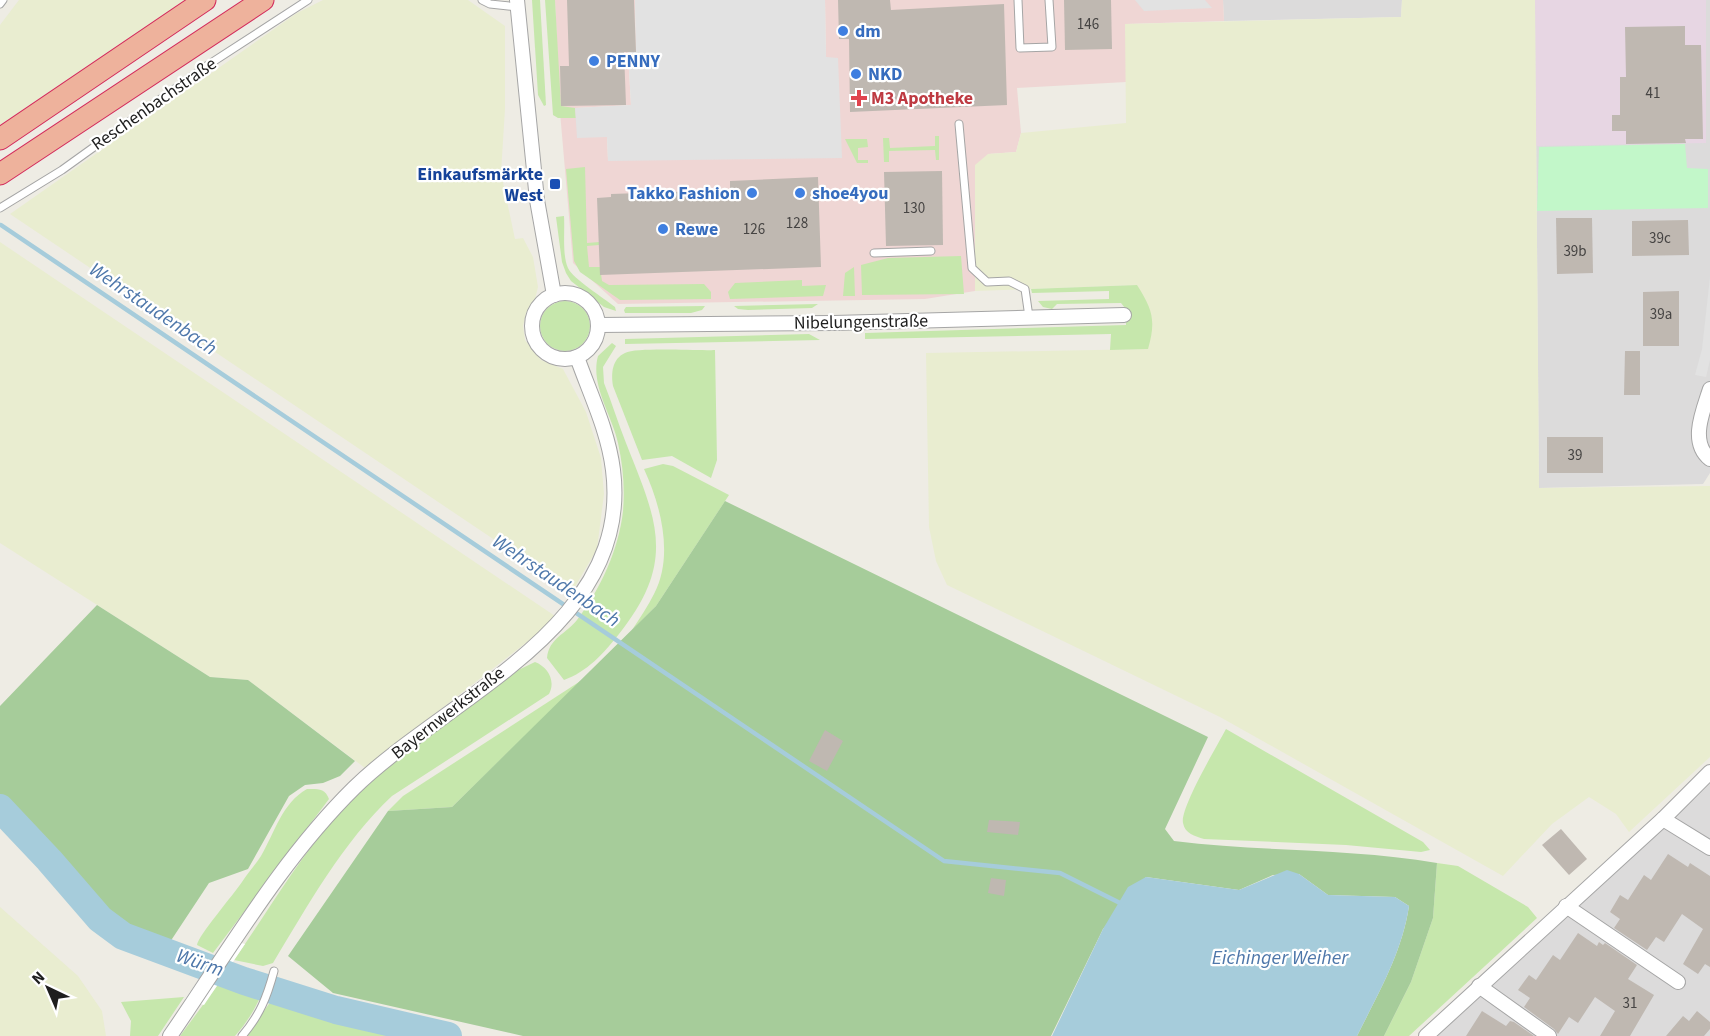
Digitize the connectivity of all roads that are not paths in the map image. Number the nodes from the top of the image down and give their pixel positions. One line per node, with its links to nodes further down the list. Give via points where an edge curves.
1 (3, 0): 9 (lane)
2 (205, 0): 11 (highway)
3 (263, 0): 12 (highway)
4 (308, 0): 13 (lane, Reschenbachstraße, via 208,65 62,170)
5 (482, 0): 8 (lane, via 490,4)
6 (1018, 0): 7 (lane, via 1020,48 1052,47)
7 (1049, 0)
8 (517, 3): 16 (street, via 537,200)
9 (0, 4)
10 (959, 124): 18 (lane, via 972,268 987,282 1008,281 1025,289)
11 (0, 139)
12 (0, 174)
13 (0, 208)
14 (931, 251): 15 (lane)
15 (874, 253)
16 (554, 295): 19 (street, via 565,293 586,300); 20 (street, via 537,309 533,319 535,340 549,356)
17 (1124, 315): 18 (street, Nibelungenstraße)
18 (1029, 317): 19 (street, Nibelungenstraße)
19 (599, 325): 20 (street, via 595,341)
20 (577, 357): 30 (street, Bayernwerkstraße, via 609,449 614,496 602,557 578,600 559,623 344,798 285,869)
21 (1710, 389): 22 (street, via 1699,422 1699,446)
22 (1710, 459)
23 (1710, 772): 24 (street)
24 (1663, 819): 25 (street); 26 (street)
25 (1710, 848)
26 (1566, 906): 28 (street); 29 (street)
27 (274, 971): 31 (lane, via 267,1000)
28 (1678, 982)
29 (1479, 986): 32 (street); 33 (street)
30 (170, 1036)
31 (242, 1036)
32 (1426, 1036)
33 (1549, 1036)

